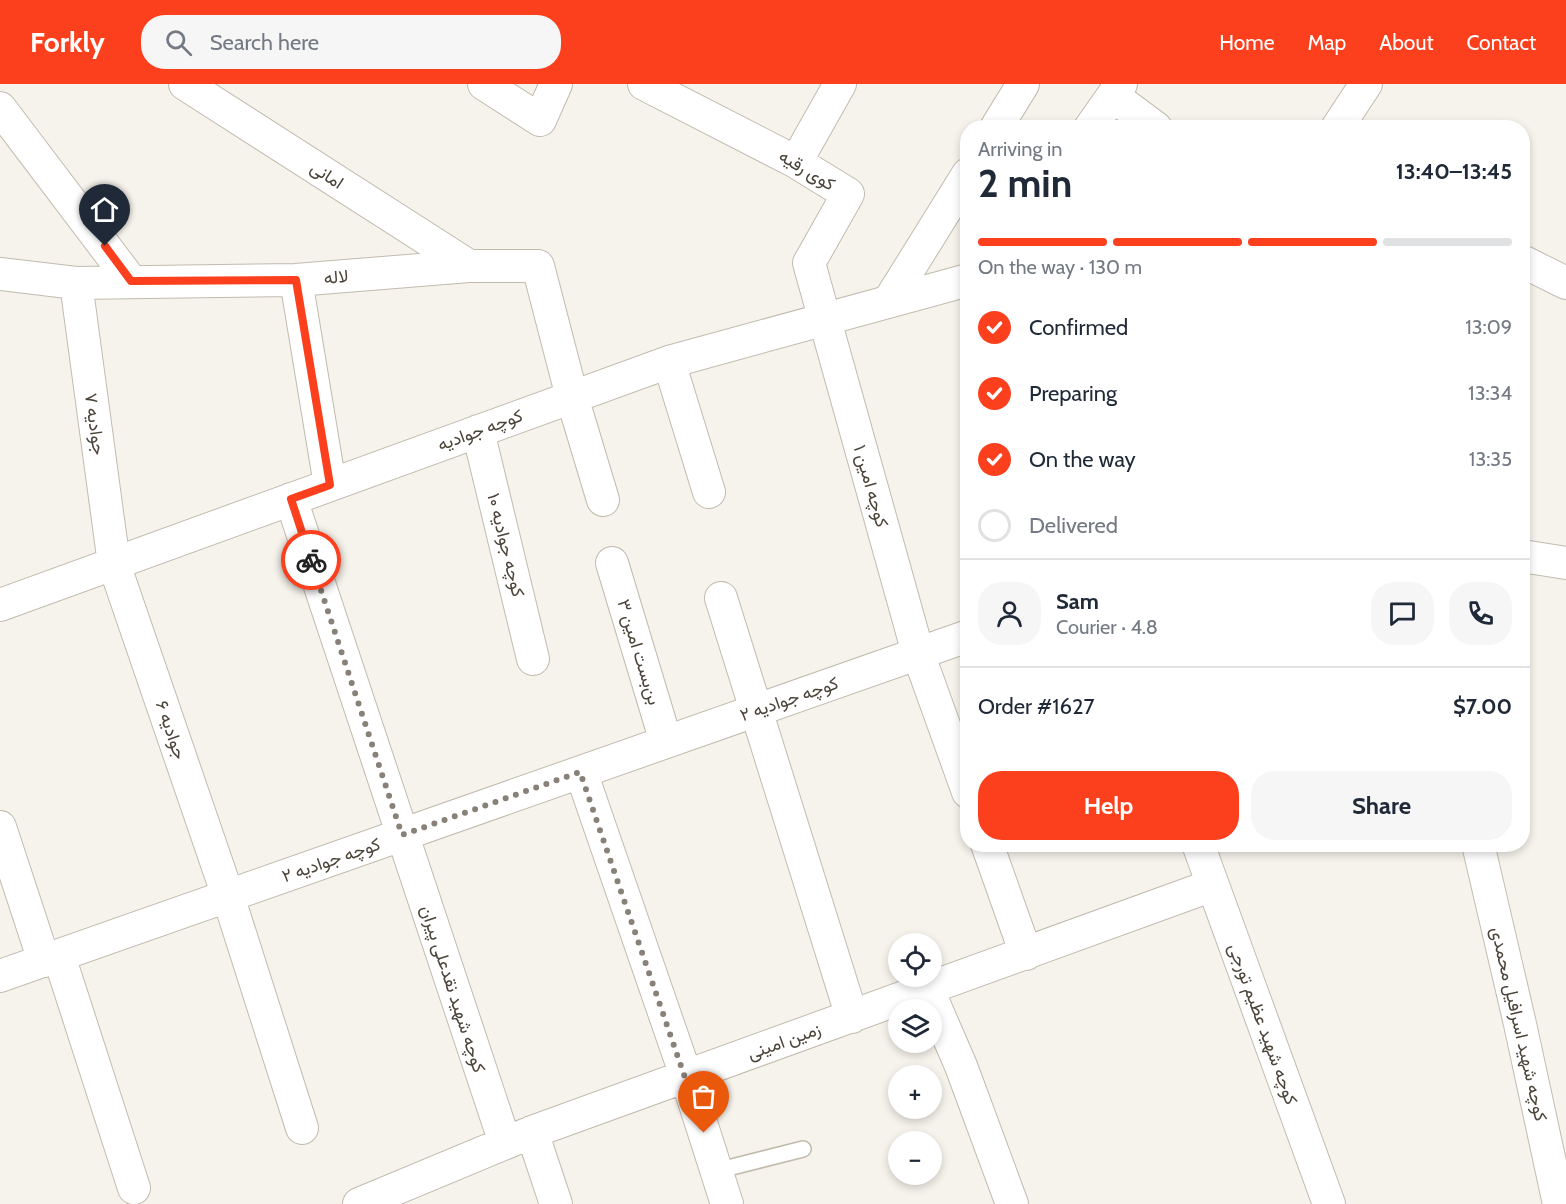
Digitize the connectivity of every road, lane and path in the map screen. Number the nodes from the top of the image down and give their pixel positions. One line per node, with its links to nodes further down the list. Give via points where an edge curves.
1 (186, 84): 17 (street, امانی)
2 (484, 84): 3 (street, via 540,120)
3 (556, 84)
4 (644, 84): 14 (street, کوی رقیه)
5 (840, 84): 14 (street)
6 (1023, 84): 10 (street)
7 (1366, 84): 13 (street)
8 (1117, 90): 11 (street); 12 (street)
9 (0, 108): 20 (street)
10 (1001, 120)
11 (1096, 120)
12 (1148, 120)
13 (1342, 120)
14 (796, 162): 25 (street, کوی رقیه, via 848,194 809,263)
15 (960, 187): 24 (street)
16 (1530, 265): 23 (street)
17 (469, 266): 19 (street, لاله); 27 (street, لاله, via 538,266)
18 (0, 274): 22 (street, لاله)
19 (296, 280): 20 (street, لاله); 29 (street)
20 (131, 281): 22 (street, لاله)
21 (960, 282): 24 (street, کوچه جوادیه)
22 (76, 283): 36 (street, جوادیه ۷)
23 (1566, 283)
24 (889, 301): 25 (street, کوچه جوادیه)
25 (825, 319): 26 (street, کوچه جوادیه); 40 (street, کوچه امین ۱)
26 (669, 362): 27 (street, کوچه جوادیه); 30 (street)
27 (572, 397): 28 (street, کوچه جوادیه); 32 (street)
28 (478, 431): 29 (street, کوچه جوادیه); 41 (street, کوچه جوادیه ۱۰)
29 (330, 485): 31 (street, کوچه جوادیه)
30 (710, 492)
31 (291, 499): 36 (street, کوچه جوادیه); 47 (street, کوچه شهید نقدعلی پیران)
32 (603, 500)
33 (1530, 557): 35 (street)
34 (612, 563): 43 (street, بن‌بست امین ۳)
35 (1566, 563)
36 (114, 564): 38 (street, کوچه جوادیه); 52 (street, جوادیه ۶)
37 (722, 597): 42 (street)
38 (0, 605)
39 (960, 639): 40 (street, کوچه جوادیه ۲)
40 (918, 653): 42 (street, کوچه جوادیه ۲); 44 (street, کوچه امین ۱)
41 (533, 659)
42 (757, 710): 43 (street, کوچه جوادیه ۲); 57 (street)
43 (666, 742): 45 (street, کوچه جوادیه ۲)
44 (960, 770)
45 (580, 772): 47 (street, کوچه جوادیه ۲); 58 (street)
46 (0, 826): 54 (street)
47 (402, 835): 52 (street, کوچه جوادیه ۲); 60 (street, کوچه شهید نقدعلی پیران)
48 (990, 852): 53 (street)
49 (1201, 852): 51 (street, کوچه شهید عظیم تورجی)
50 (1480, 852): 70 (street, کوچه شهید اسرافیل محمدی)
51 (1213, 885): 53 (street, زمین امینی); 69 (street, کوچه شهید عظیم تورجی)
52 (228, 896): 54 (street, کوچه جوادیه ۲); 59 (street, جوادیه ۶)
53 (1026, 954): 56 (street, زمین امینی)
54 (51, 958): 55 (street, کوچه جوادیه ۲); 63 (street)
55 (0, 976)
56 (928, 990): 57 (street, زمین امینی); 68 (street)
57 (852, 1017): 58 (street, زمین امینی)
58 (686, 1076): 60 (street, زمین امینی); 62 (street)
59 (302, 1128)
60 (518, 1138): 64 (street, زمین امینی); 66 (street, کوچه شهید نقدعلی پیران)
61 (803, 1149): 62 (lane)
62 (716, 1171): 67 (street)
63 (134, 1188)
64 (407, 1196): 65 (street, زمین امینی)
65 (359, 1204)
66 (556, 1204)
67 (727, 1204)
68 (1012, 1204)
69 (1329, 1204)
70 (1559, 1204)

